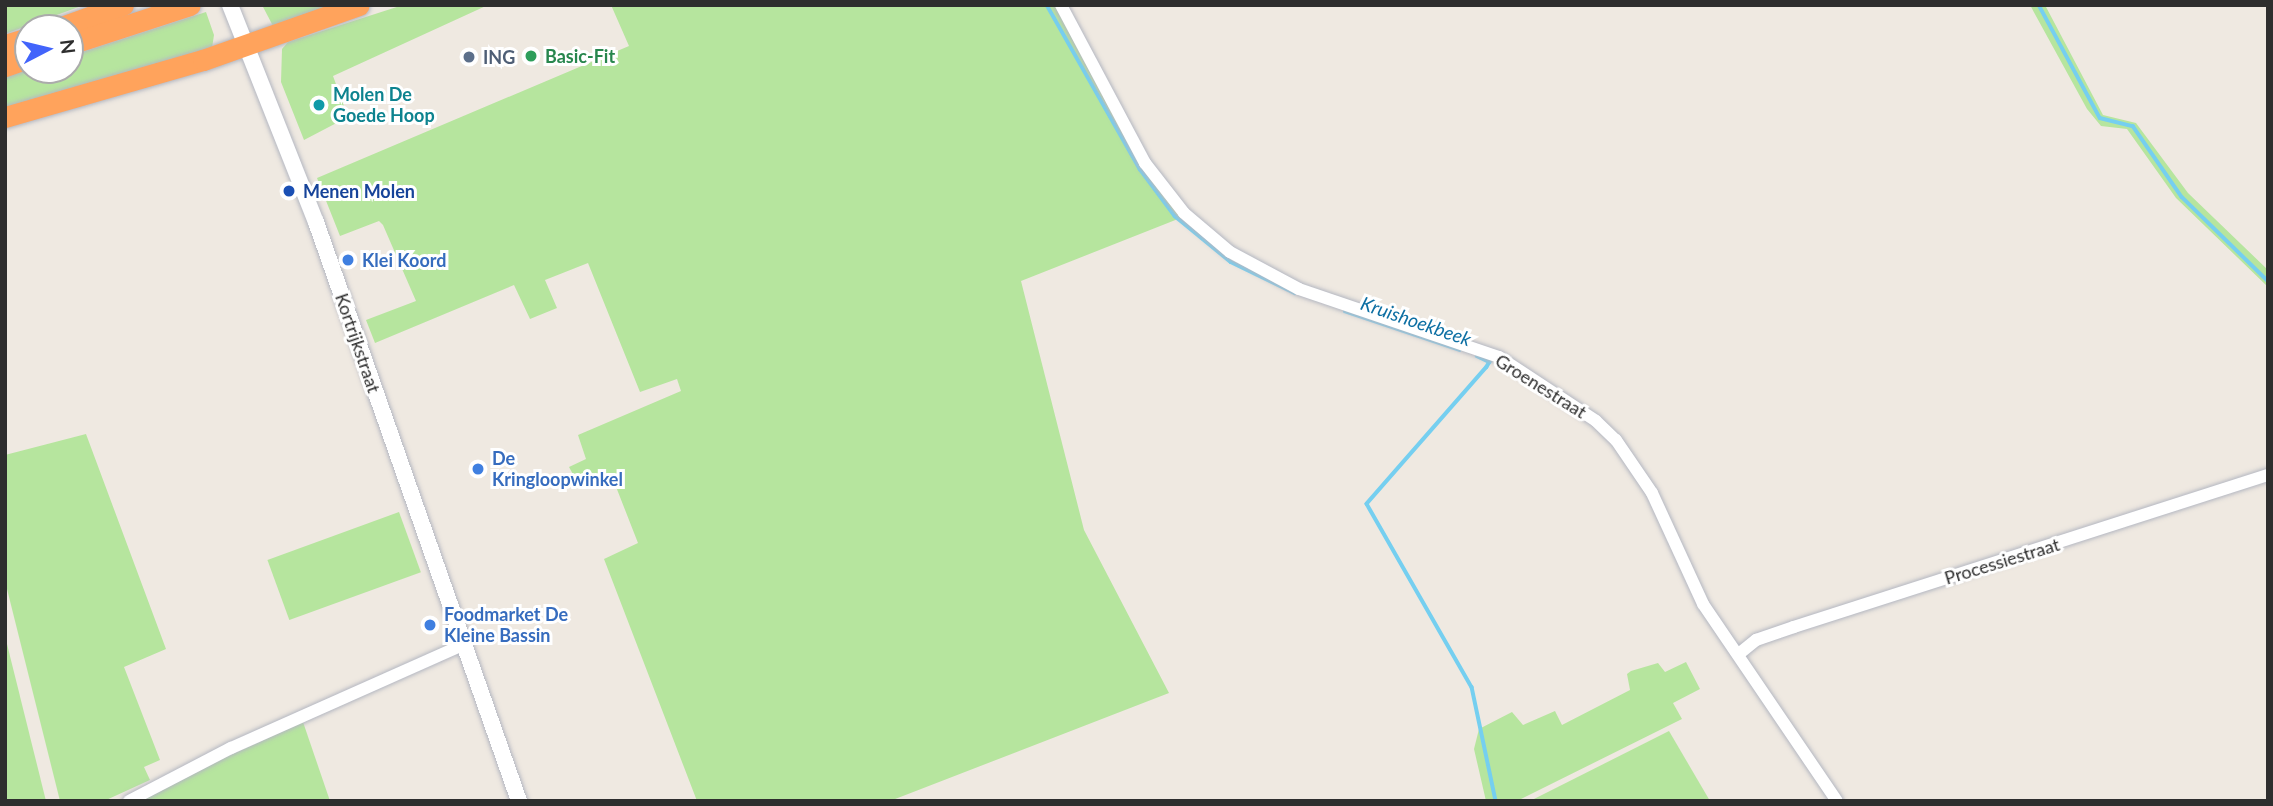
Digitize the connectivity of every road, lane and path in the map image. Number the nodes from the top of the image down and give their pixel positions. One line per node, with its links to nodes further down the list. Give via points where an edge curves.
1 (123, 5): 6 (highway)
2 (190, 5): 7 (highway)
3 (230, 5): 8 (main road, Kortrijkstraat)
4 (359, 5): 8 (highway)
5 (1060, 5): 12 (street, Groenestraat, via 1145,163 1184,213 1230,252 1299,289 1499,357 1610,434 1630,456 1652,493 1703,604)
6 (84, 19)
7 (84, 39)
8 (247, 45): 9 (highway); 11 (main road, Kortrijkstraat, via 316,222)
9 (5, 117)
10 (2268, 475): 12 (street, Processiestraat, via 1794,626 1756,640)
11 (462, 645): 13 (street, via 231,748); 14 (main road, Kortrijkstraat)
12 (1740, 653): 15 (street, Groenestraat, via 1790,737)
13 (129, 801)
14 (519, 801)
15 (1837, 801)

